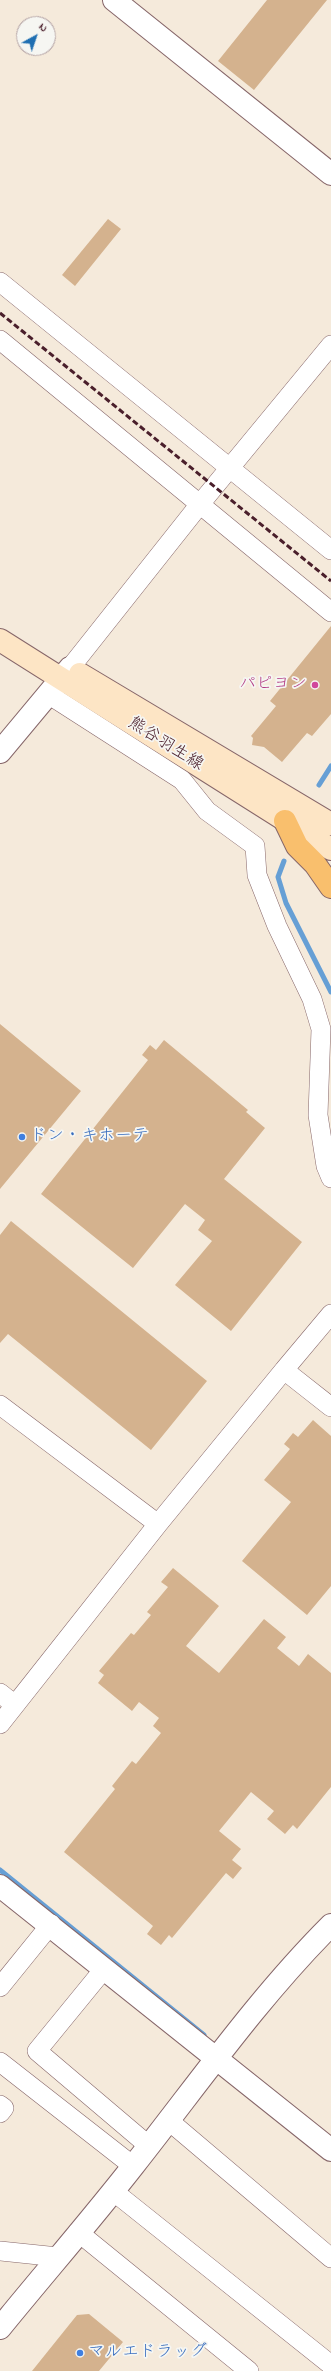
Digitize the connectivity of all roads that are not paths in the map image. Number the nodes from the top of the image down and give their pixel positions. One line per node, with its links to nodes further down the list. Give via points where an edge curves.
1 (114, 0): 2 (street)
2 (331, 174)
3 (0, 282): 6 (street)
4 (0, 340): 7 (street)
5 (331, 345): 6 (street)
6 (229, 468): 7 (street); 8 (street)
7 (200, 504): 9 (street); 12 (street)
8 (331, 550)
9 (331, 612)
10 (0, 627): 12 (main road, 熊谷羽生線)
11 (0, 640): 12 (main road, 熊谷羽生線)
12 (59, 680): 13 (street); 14 (main road, 熊谷羽生線); 15 (main road, 熊谷羽生線); 18 (street, via 182,780 207,810 255,846 257,875 277,926 312,1000 321,1029 318,1115 326,1166)
13 (0, 752)
14 (285, 820): 16 (main road, 熊谷羽生線); 17 (highway, via 297,846 315,864)
15 (331, 824)
16 (331, 848)
17 (331, 887)
18 (331, 1178)
19 (331, 1314): 20 (street)
20 (284, 1370): 22 (street); 23 (street)
21 (0, 1405): 23 (street)
22 (331, 1407)
23 (158, 1524): 25 (street)
24 (0, 1693): 25 (street)
25 (15, 1705): 26 (street)
26 (0, 1724)
27 (0, 1886): 28 (street)
28 (50, 1924): 30 (street); 31 (street)
29 (331, 1925): 32 (street, via 298,1958)
30 (104, 1969): 32 (street); 37 (street, via 37,2051)
31 (0, 1987)
32 (221, 2052): 36 (street); 38 (street)
33 (0, 2062): 39 (street)
34 (0, 2105): 35 (street, via 4,2108)
35 (0, 2113)
36 (168, 2120): 37 (street); 44 (street)
37 (149, 2146): 39 (street)
38 (331, 2150)
39 (133, 2166): 40 (street)
40 (113, 2190): 41 (street); 46 (street)
41 (78, 2232): 43 (street); 47 (street)
42 (0, 2251): 43 (street)
43 (58, 2257): 45 (street)
44 (331, 2258)
45 (0, 2328)
46 (331, 2365)
47 (249, 2371)

